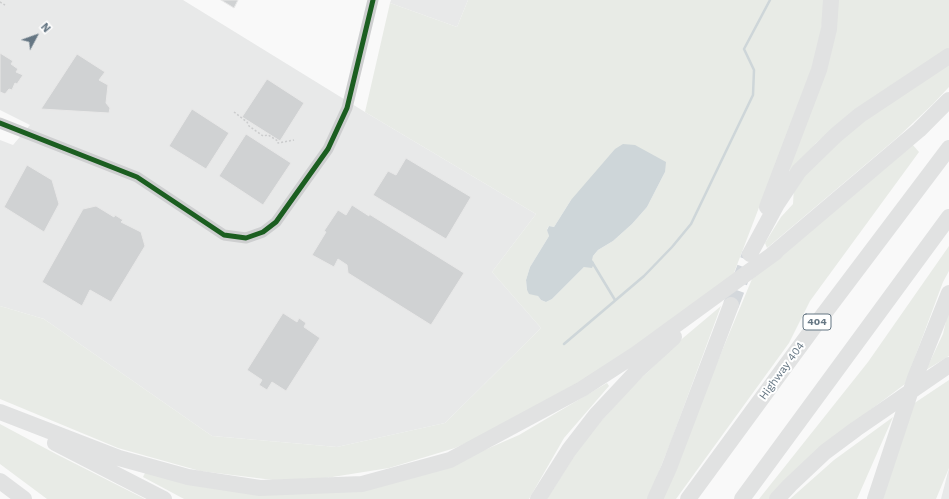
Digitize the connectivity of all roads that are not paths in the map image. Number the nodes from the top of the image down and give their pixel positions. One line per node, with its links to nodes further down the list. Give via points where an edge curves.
1 (372, 0): 5 (street, via 347,108 328,149 276,222 263,232 246,238 224,235 137,177)
2 (831, 0): 3 (highway, via 829,30 819,70 752,251 799,170 860,115)
3 (949, 56)
4 (949, 100): 8 (highway, via 919,130)
5 (0, 123)
6 (949, 148): 19 (highway, Highway 404 / 404)
7 (949, 217): 20 (highway)
8 (776, 252): 12 (highway, via 636,354 582,389 450,460 362,484 260,488 188,477 119,458); 17 (highway, via 638,370 592,420 569,450)
9 (949, 293): 13 (highway)
10 (731, 305): 18 (highway)
11 (949, 365): 21 (highway, via 825,452)
12 (0, 413): 16 (highway)
13 (902, 417): 22 (highway); 23 (highway)
14 (0, 481): 15 (highway)
15 (24, 499)
16 (164, 499)
17 (538, 499)
18 (655, 499)
19 (688, 499)
20 (742, 499)
21 (777, 499)
22 (867, 499)
23 (875, 499)

